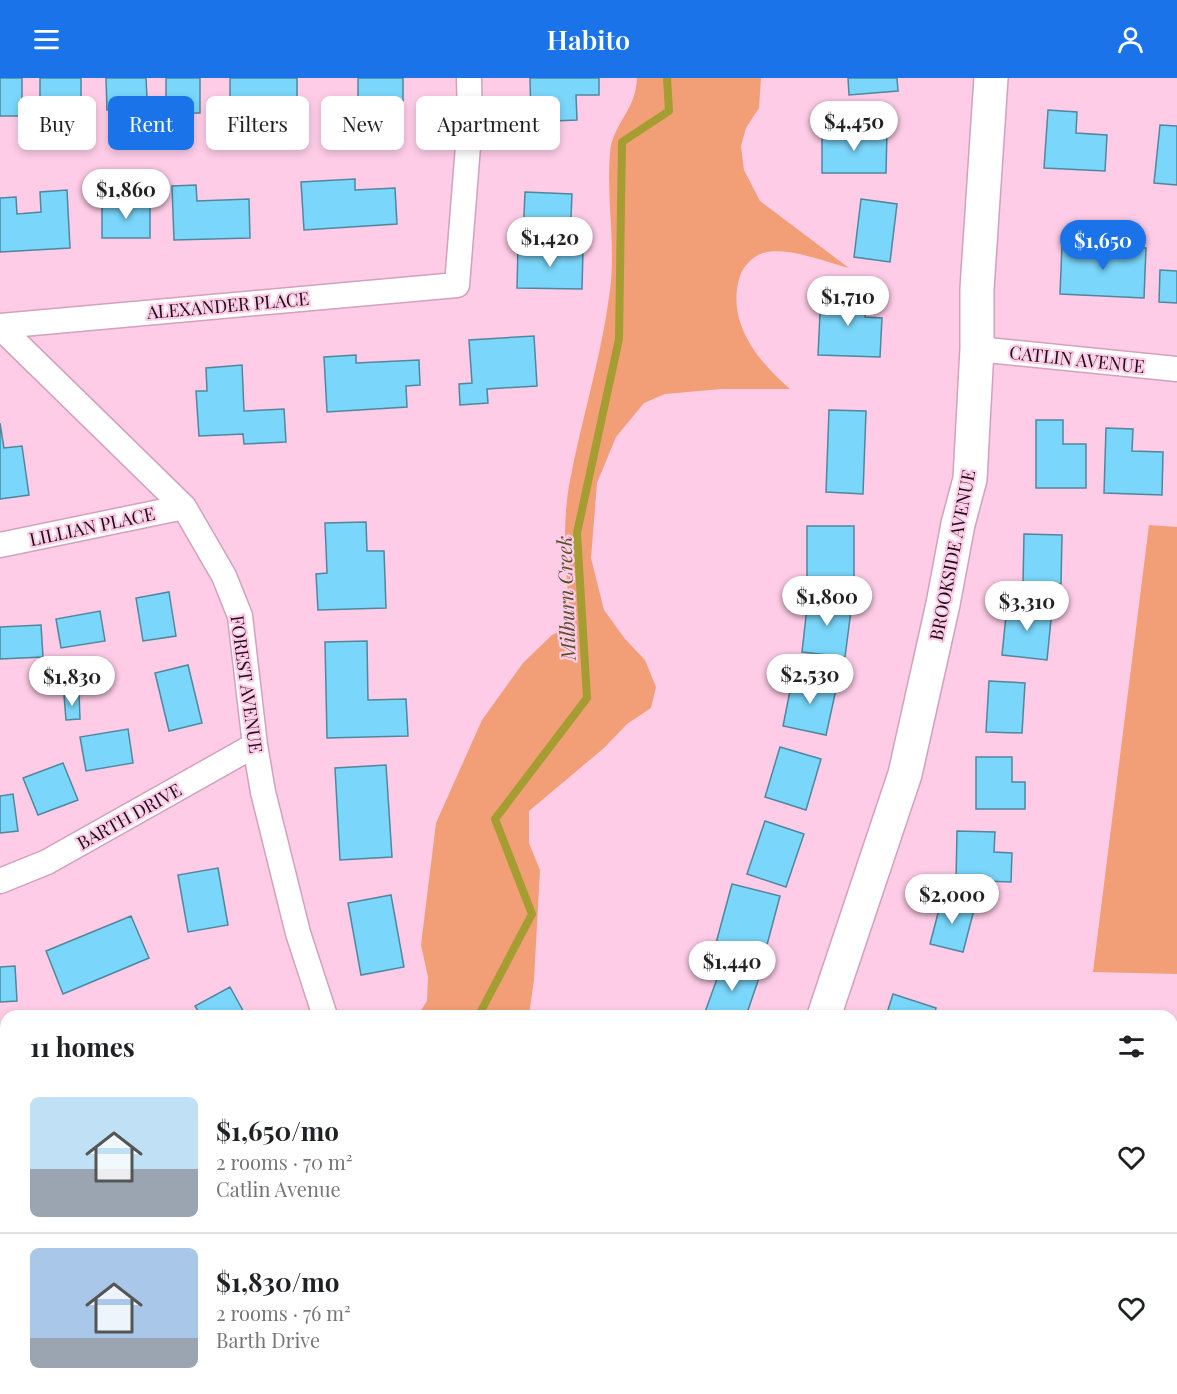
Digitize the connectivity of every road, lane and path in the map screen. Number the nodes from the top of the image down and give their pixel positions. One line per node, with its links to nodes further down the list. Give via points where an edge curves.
1 (469, 78): 3 (street, ALEXANDER PLACE, via 470,121 457,285)
2 (991, 78): 4 (main road, BROOKSIDE AVENUE, via 977,289)
3 (0, 326): 6 (street, FOREST AVENUE)
4 (977, 349): 5 (street, CATLIN AVENUE); 11 (main road, BROOKSIDE AVENUE, via 970,479 905,774)
5 (1177, 369)
6 (184, 507): 7 (street, LILLIAN PLACE); 8 (street, FOREST AVENUE, via 224,576 240,616)
7 (0, 545)
8 (255, 745): 9 (street, BARTH DRIVE, via 47,862); 10 (street, FOREST AVENUE, via 298,933)
9 (0, 881)
10 (323, 1010)
11 (826, 1010)

